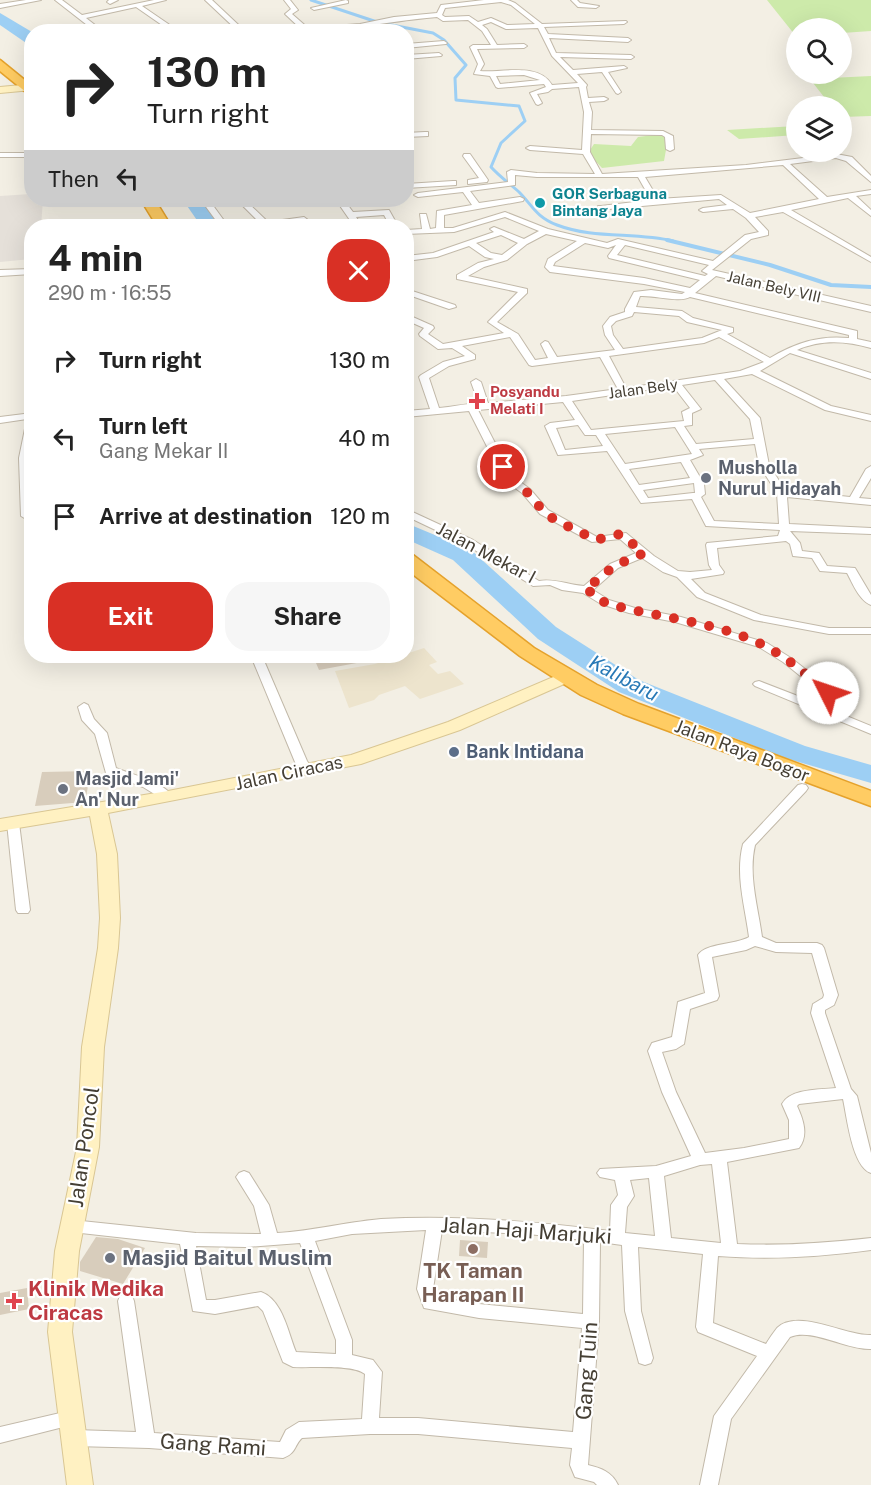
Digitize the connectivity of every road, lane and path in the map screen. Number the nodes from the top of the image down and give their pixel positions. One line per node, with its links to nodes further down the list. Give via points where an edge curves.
1 (38, 0): 13 (street)
2 (58, 0): 18 (street)
3 (127, 0): 14 (street)
4 (163, 0): 14 (street)
5 (208, 0): 23 (street)
6 (287, 0): 24 (street, via 295,10 288,14)
7 (317, 0): 12 (street)
8 (502, 0): 11 (street, via 489,6); 27 (street)
9 (574, 0): 15 (street, via 580,5)
10 (346, 2): 12 (street)
11 (465, 4): 17 (street, via 443,6); 19 (street)
12 (330, 5): 16 (street)
13 (0, 6)
14 (137, 6): 18 (street); 22 (street)
15 (596, 6)
16 (314, 8)
17 (439, 15): 25 (street); 26 (street, via 443,19 469,18)
18 (79, 17): 21 (street)
19 (490, 20): 26 (street); 27 (street, via 506,27)
20 (624, 22): 27 (street)
21 (89, 24)
22 (165, 24)
23 (234, 24)
24 (300, 24)
25 (374, 24)
26 (476, 25): 32 (street, via 485,30)
27 (540, 25): 28 (street)
28 (544, 36): 29 (street); 36 (street)
29 (628, 40)
30 (444, 43): 31 (street)
31 (414, 45)
32 (494, 45): 33 (street); 43 (street, via 472,49 481,64 476,73)
33 (524, 46)
34 (0, 51): 44 (highway)
35 (439, 55): 37 (street)
36 (554, 55): 38 (street); 42 (street)
37 (414, 57)
38 (631, 57)
39 (0, 64): 45 (highway)
40 (624, 68): 41 (street)
41 (604, 70): 42 (street); 50 (street)
42 (573, 72): 48 (street)
43 (492, 74): 47 (street, via 534,73); 47 (street, via 498,86)
44 (24, 77)
45 (24, 79)
46 (24, 84): 49 (street)
47 (548, 85): 48 (street); 53 (street, via 546,91 533,93)
48 (584, 85): 52 (street)
49 (0, 90)
50 (618, 92)
51 (604, 99): 52 (street)
52 (585, 100): 54 (street)
53 (538, 103)
54 (588, 132): 58 (street, via 663,133 669,136); 59 (street)
55 (425, 134): 56 (street)
56 (414, 135)
57 (530, 148): 59 (street)
58 (670, 149)
59 (586, 152): 65 (street)
60 (0, 155): 61 (street)
61 (24, 155)
62 (467, 156): 67 (street, via 484,180)
63 (784, 163): 64 (street); 66 (street, via 836,156 849,159); 74 (street)
64 (640, 175): 65 (street); 75 (street)
65 (600, 176): 68 (street, via 511,172 512,183)
66 (871, 180)
67 (414, 185)
68 (466, 190): 70 (street); 76 (street)
69 (871, 192): 71 (street)
70 (418, 195)
71 (850, 195): 74 (street); 84 (street)
72 (771, 199): 83 (street)
73 (520, 200): 76 (street)
74 (826, 201): 83 (street)
75 (656, 202): 77 (street, via 719,196); 81 (street)
76 (477, 206): 94 (street, via 440,213)
77 (734, 206): 82 (street); 87 (street)
78 (209, 207): 88 (street)
79 (248, 207): 89 (street)
80 (345, 207): 85 (street)
81 (602, 208)
82 (703, 210)
83 (782, 210): 87 (street); 104 (street)
84 (871, 214)
85 (351, 215): 90 (street); 91 (street, via 386,212)
86 (423, 216): 93 (street)
87 (749, 216): 105 (street, via 766,234 748,237)
88 (219, 219)
89 (260, 219)
90 (354, 219)
91 (390, 219)
92 (480, 222): 94 (street); 95 (street, via 503,214); 97 (street)
93 (427, 231): 94 (street); 96 (street)
94 (440, 231)
95 (545, 231): 98 (street); 99 (street)
96 (414, 232)
97 (501, 232): 99 (street); 101 (street)
98 (584, 240): 100 (street, via 608,246 615,241); 110 (street, via 551,261 549,267 644,281)
99 (524, 242): 103 (street)
100 (623, 242): 105 (street); 108 (street, via 612,256)
101 (470, 243): 102 (street); 103 (street, via 488,255)
102 (414, 258)
103 (504, 258): 115 (street, via 460,277 524,291 492,321)
104 (871, 260)
105 (716, 264): 108 (street, via 706,271)
106 (24, 272): 107 (street)
107 (0, 273)
108 (710, 277): 110 (street, Jalan Bely VIII); 113 (street, Jalan Bely VIII)
109 (414, 294): 111 (street)
110 (689, 294): 112 (street, via 639,293); 117 (street, via 826,325 854,333)
111 (452, 307)
112 (629, 309): 116 (street, via 682,314 686,320 730,330); 122 (street, via 628,314 611,320 607,328)
113 (871, 309)
114 (414, 320): 118 (street, via 430,328 423,334 440,347)
115 (512, 333): 118 (street); 125 (street, via 531,363)
116 (722, 335): 122 (street); 124 (street)
117 (852, 339): 120 (street, Jalan Bely); 121 (street, Jalan Bely, via 809,343)
118 (453, 344): 135 (street, via 471,358 446,364 424,377)
119 (545, 344): 125 (street)
120 (871, 345)
121 (789, 350): 124 (street, Jalan Bely); 127 (street)
122 (620, 351): 123 (street)
123 (603, 354): 125 (street); 131 (street)
124 (771, 362): 126 (street, Jalan Bely)
125 (553, 364)
126 (753, 371): 128 (street, Jalan Bely); 138 (street, via 828,408)
127 (871, 376)
128 (717, 377): 130 (street, Jalan Bely); 143 (street, via 750,410)
129 (476, 382): 133 (street)
130 (675, 384): 131 (street, Jalan Bely); 141 (street, via 696,410 687,412 689,423)
131 (624, 392): 132 (street, Jalan Bely)
132 (566, 399): 133 (street, Jalan Bely); 140 (street)
133 (484, 405): 134 (street, Jalan Bely)
134 (471, 406): 135 (street, Jalan Bely); 158 (street, via 508,478 544,512 596,540 620,534)
135 (435, 410): 136 (street, Jalan Bely)
136 (414, 413)
137 (24, 418): 139 (street)
138 (871, 418)
139 (0, 420)
140 (580, 422): 142 (street, via 587,433); 145 (street, via 550,426 561,453)
141 (678, 424): 142 (street); 144 (street)
142 (599, 432): 145 (street)
143 (760, 441): 144 (street); 151 (street, via 764,465)
144 (693, 447): 146 (street, via 699,455)
145 (610, 448): 147 (street)
146 (684, 459): 147 (street); 149 (street)
147 (623, 467): 150 (street)
148 (871, 469): 153 (street)
149 (697, 480): 150 (street); 152 (street, via 701,493)
150 (636, 488): 152 (street, via 647,502)
151 (782, 493): 153 (street); 156 (street)
152 (695, 496): 156 (street, via 710,524)
153 (853, 500): 154 (street)
154 (871, 502)
155 (414, 516): 162 (street, Jalan Mekar I, via 469,542 537,584 551,582)
156 (785, 531): 157 (street); 160 (street, via 782,539 711,545 719,572); 163 (street, via 795,543 797,554 815,555 824,569 851,570)
157 (871, 531)
158 (644, 553): 160 (street); 162 (street, via 614,566)
159 (414, 565): 166 (highway, Jalan Raya Bogor)
160 (681, 575): 164 (street, via 701,595 758,618 828,631)
161 (414, 582): 166 (highway, Jalan Raya Bogor, via 514,658)
162 (585, 590): 169 (street, Jalan Mekar I, via 597,594 605,603 697,624 763,645 844,705 846,709)
163 (871, 602)
164 (871, 631)
165 (259, 663): 171 (street)
166 (559, 680): 171 (street, Jalan Ciracas, via 408,743); 172 (highway, Jalan Raya Bogor, via 608,712); 174 (highway, Jalan Raya Bogor)
167 (759, 684): 169 (street)
168 (84, 707): 173 (street, via 88,720 101,733 110,771 137,778)
169 (836, 714): 170 (street)
170 (871, 730)
171 (307, 770): 173 (street, Jalan Ciracas)
172 (802, 788): 176 (highway, Jalan Raya Bogor); 179 (street, via 752,838 746,851)
173 (168, 797): 175 (street, Jalan Ciracas)
174 (871, 799)
175 (98, 809): 177 (street, Jalan Ciracas); 189 (street, Jalan Poncol, via 107,854 110,932 93,1047 87,1147)
176 (871, 812)
177 (7, 824): 178 (street)
178 (23, 910)
179 (756, 939): 180 (street, via 769,946 817,948 831,995 818,1013); 182 (street, via 705,955 713,994 682,1006 679,1040 656,1048 669,1092)
180 (845, 1092): 181 (street, via 791,1101 796,1120 794,1144); 183 (street, via 853,1102 865,1161)
181 (719, 1158): 182 (street); 198 (street)
182 (700, 1159): 184 (street)
183 (871, 1167)
184 (656, 1172): 186 (street); 195 (street)
185 (605, 1173): 186 (street)
186 (621, 1173): 192 (street, via 626,1196 619,1205)
187 (244, 1177): 194 (street, via 261,1205)
188 (435, 1223): 190 (street, Jalan Haji Marjuki, via 350,1228); 191 (street, Jalan Haji Marjuki, via 513,1226); 200 (street, via 425,1289 430,1303)
189 (72, 1226): 193 (street, Jalan Haji Marjuki); 206 (street, Jalan Poncol, via 60,1305 60,1332)
190 (306, 1236): 194 (street, Jalan Haji Marjuki); 204 (street, via 344,1340)
191 (592, 1236): 192 (street, Jalan Haji Marjuki); 200 (street, Gang Tuin)
192 (624, 1238): 195 (street, Jalan Haji Marjuki); 203 (street, via 633,1311)
193 (187, 1239): 194 (street, Jalan Haji Marjuki); 204 (street, via 199,1306 261,1299 270,1307 293,1360)
194 (271, 1240)
195 (663, 1242): 197 (street, Jalan Haji Marjuki)
196 (871, 1244): 198 (street, Jalan Haji Marjuki, via 811,1252)
197 (711, 1250): 198 (street, Jalan Haji Marjuki); 202 (street, via 704,1327)
198 (730, 1250)
199 (126, 1301): 208 (street, Gang Rami, via 133,1369 144,1433)
200 (591, 1322): 209 (street, Gang Tuin)
201 (871, 1342): 202 (street, via 793,1328 784,1332)
202 (767, 1352): 212 (street, via 723,1416)
203 (645, 1358)
204 (344, 1361): 205 (street, via 367,1365 374,1372)
205 (370, 1426): 208 (street, Gang Rami, via 299,1430 283,1450); 209 (street, Gang Rami, via 417,1426)
206 (74, 1428): 207 (street); 208 (street); 210 (street, Jalan Poncol)
207 (0, 1436)
208 (149, 1440)
209 (582, 1441): 211 (street, Gang Tuin, via 579,1469 599,1475)
210 (80, 1485)
211 (609, 1485)
212 (709, 1485)

